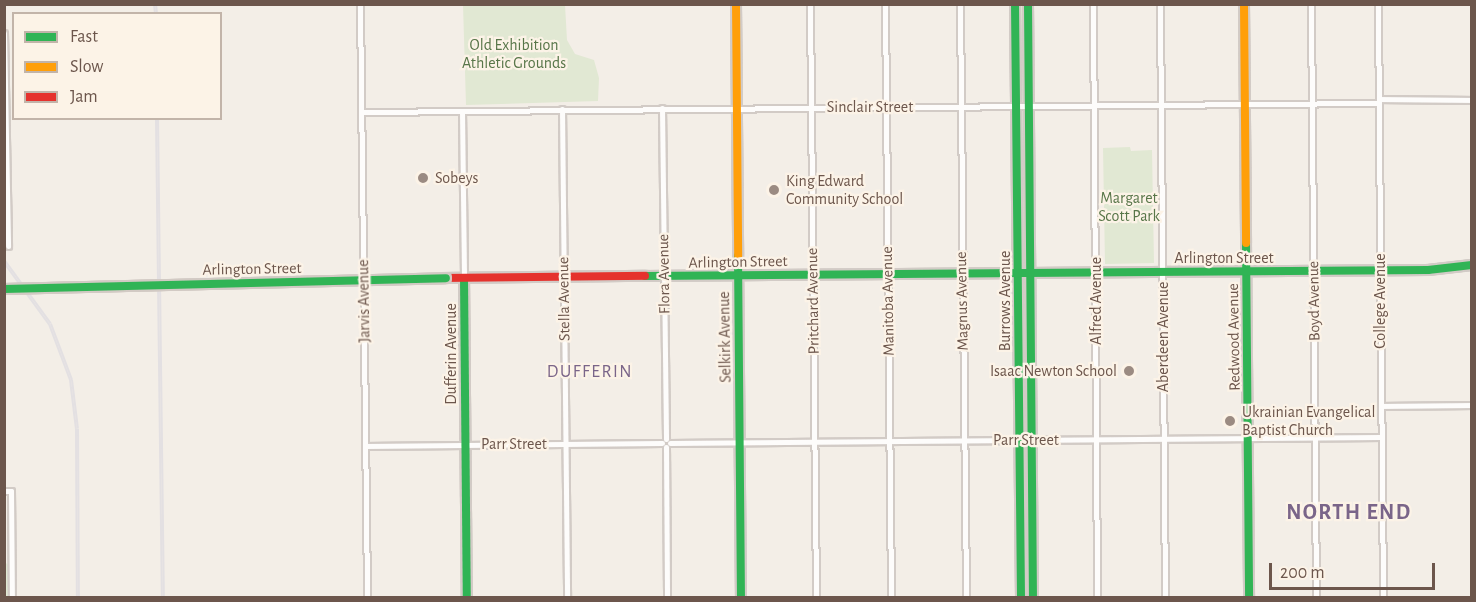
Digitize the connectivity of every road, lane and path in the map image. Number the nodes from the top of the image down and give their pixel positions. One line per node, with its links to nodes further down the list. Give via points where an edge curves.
1 (360, 4): 29 (street, Jarvis Avenue)
2 (736, 4): 26 (street, Selkirk Avenue)
3 (810, 4): 23 (street, Pritchard Avenue)
4 (885, 4): 24 (street, Manitoba Avenue)
5 (960, 4): 19 (street, Magnus Avenue)
6 (1016, 4): 20 (street, Burrows Avenue)
7 (1028, 4): 21 (street, Burrows Avenue)
8 (1094, 4): 22 (street, Alfred Avenue)
9 (1160, 4): 17 (street, Aberdeen Avenue)
10 (1244, 4): 18 (street, Redwood Avenue)
11 (1311, 4): 16 (street, Boyd Avenue)
12 (1378, 4): 15 (street, College Avenue)
13 (4, 33): 30 (street)
14 (1472, 100): 15 (street, Sinclair Street)
15 (1379, 101): 16 (street, Sinclair Street); 35 (street, College Avenue)
16 (1312, 104): 18 (street, Sinclair Street); 34 (street, Boyd Avenue)
17 (1161, 105): 18 (street, Sinclair Street); 22 (street, Sinclair Street); 37 (street, Aberdeen Avenue)
18 (1245, 105): 33 (street, Redwood Avenue)
19 (961, 106): 20 (street, Sinclair Street); 24 (street, Sinclair Street); 38 (street, Magnus Avenue)
20 (1016, 106): 21 (street, Sinclair Street); 39 (street, Burrows Avenue)
21 (1029, 106): 22 (street, Sinclair Street); 40 (street, Burrows Avenue)
22 (1094, 106): 36 (street, Alfred Avenue)
23 (810, 107): 24 (street, Sinclair Street); 26 (street, Sinclair Street); 41 (street, Pritchard Avenue)
24 (886, 107): 42 (street, Manitoba Avenue)
25 (662, 108): 26 (street, Sinclair Street); 27 (street, Sinclair Street); 44 (street, Flora Avenue)
26 (736, 108): 43 (street, Selkirk Avenue)
27 (562, 110): 28 (street, Sinclair Street); 45 (street, Stella Avenue)
28 (462, 111): 29 (street, Sinclair Street); 46 (street, Dufferin Avenue)
29 (362, 112): 64 (street, Jarvis Avenue)
30 (6, 224): 31 (street)
31 (8, 246)
32 (1472, 265): 35 (street, Arlington Street)
33 (1246, 271): 34 (street, Arlington Street); 37 (street, Arlington Street); 53 (street, Redwood Avenue)
34 (1314, 271): 35 (street, Arlington Street); 50 (street, Boyd Avenue)
35 (1380, 271): 49 (street, College Avenue)
36 (1095, 272): 37 (street, Arlington Street); 40 (street, Arlington Street); 54 (street, Alfred Avenue)
37 (1162, 272): 52 (street, Aberdeen Avenue)
38 (962, 273): 39 (street, Arlington Street); 42 (street, Arlington Street); 59 (street, Magnus Avenue)
39 (1018, 273): 40 (street, Arlington Street); 56 (street, Burrows Avenue)
40 (1030, 273): 57 (street, Burrows Avenue)
41 (813, 274): 42 (street, Arlington Street); 43 (street, Arlington Street); 55 (street, Pritchard Avenue)
42 (888, 274): 58 (street, Manitoba Avenue)
43 (738, 275): 44 (street, Arlington Street); 60 (street, Selkirk Avenue)
44 (664, 276): 45 (street, Arlington Street); 61 (street, Flora Avenue)
45 (564, 277): 46 (street, Arlington Street); 62 (street, Stella Avenue)
46 (464, 278): 47 (street, Arlington Street, bridge); 63 (street, Dufferin Avenue)
47 (4, 289)
48 (1472, 405): 49 (street)
49 (1381, 406): 51 (street, College Avenue)
50 (1315, 437): 51 (street, Parr Street); 53 (street, Parr Street); 82 (street, Boyd Avenue)
51 (1381, 437): 83 (street, College Avenue)
52 (1164, 438): 53 (street, Parr Street); 54 (street, Parr Street); 80 (street, Aberdeen Avenue)
53 (1248, 438): 81 (street, Redwood Avenue)
54 (1096, 439): 57 (street, Parr Street); 79 (street, Alfred Avenue)
55 (815, 440): 58 (street, Parr Street); 60 (street, Parr Street); 74 (street, Pritchard Avenue)
56 (1019, 440): 57 (street, Parr Street); 59 (street, Parr Street); 77 (street, Burrows Avenue)
57 (1032, 440): 78 (street, Burrows Avenue)
58 (889, 441): 59 (street, Parr Street); 75 (street, Manitoba Avenue)
59 (964, 441): 76 (street, Magnus Avenue)
60 (739, 442): 61 (street, Parr Street); 73 (street, Selkirk Avenue)
61 (666, 443): 62 (street, Parr Street); 72 (street, Flora Avenue)
62 (566, 444): 63 (street, Parr Street); 71 (street, Stella Avenue)
63 (465, 445): 64 (street, Parr Street); 70 (street, Dufferin Avenue)
64 (365, 446): 69 (street, Jarvis Avenue)
65 (8, 491): 67 (street)
66 (4, 558): 67 (street)
67 (12, 558): 68 (street)
68 (12, 597)
69 (367, 597)
70 (467, 597)
71 (567, 597)
72 (667, 597)
73 (741, 597)
74 (816, 597)
75 (891, 597)
76 (966, 597)
77 (1021, 597)
78 (1033, 597)
79 (1097, 597)
80 (1165, 597)
81 (1249, 597)
82 (1316, 597)
83 (1383, 597)

